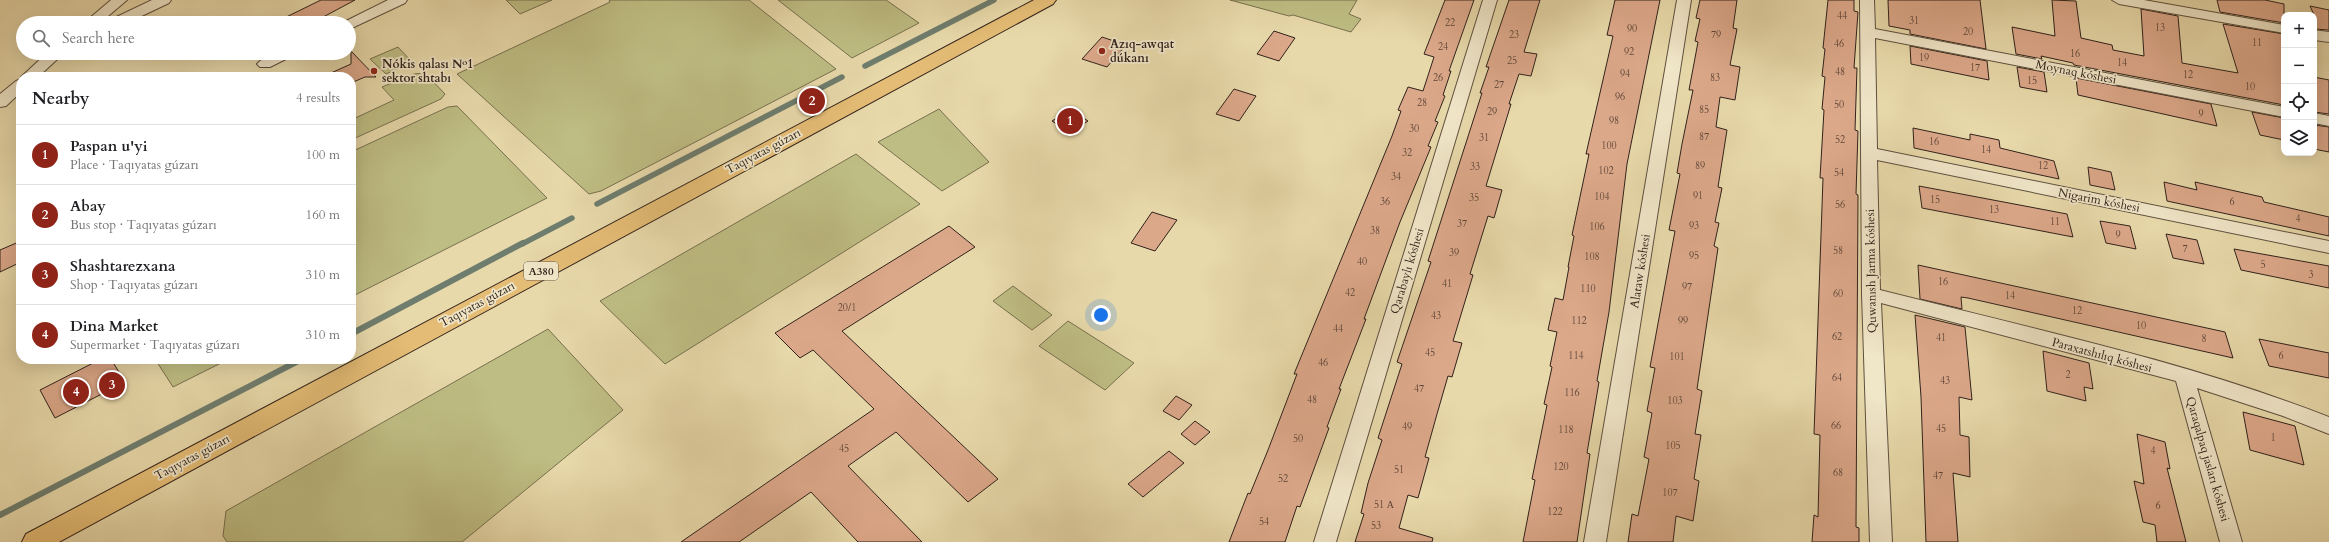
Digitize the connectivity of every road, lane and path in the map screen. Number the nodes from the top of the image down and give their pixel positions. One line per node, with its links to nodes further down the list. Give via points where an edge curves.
1 (120, 0): 9 (street)
2 (164, 0): 10 (street)
3 (400, 0): 11 (street)
4 (1047, 0): 30 (highway, Taqıyatas gúzarı / A380)
5 (1490, 0): 31 (street, Qarabaylı kóshesi)
6 (1684, 0): 32 (street, Alataw kóshesi)
7 (1867, 0): 13 (street, Quwanısh Jarma kóshesi)
8 (2119, 0): 12 (street)
9 (100, 16)
10 (130, 16)
11 (356, 21)
12 (2281, 28)
13 (1867, 32): 22 (street, Moynaq kóshesi); 25 (street, Quwanısh Jarma kóshesi)
14 (2317, 35): 15 (street)
15 (2329, 37)
16 (48, 60): 19 (street)
17 (273, 60): 18 (street)
18 (265, 64)
19 (35, 72)
20 (16, 88): 21 (street)
21 (0, 102)
22 (2281, 111)
23 (2317, 118): 24 (street)
24 (2329, 120)
25 (1869, 154): 26 (street, Nigarim kóshesi); 27 (street, Quwanısh Jarma kóshesi)
26 (2329, 247)
27 (1871, 294): 28 (street, Paraxatshılıq kóshesi); 33 (street, Quwanısh Jarma kóshesi)
28 (2184, 376): 29 (street, Paraxatshılıq kóshesi, via 2289,410); 34 (street, Qaraqalpaq jasları kóshesi)
29 (2329, 426)
30 (35, 542)
31 (1325, 542)
32 (1595, 542)
33 (1881, 542)
34 (2231, 542)

